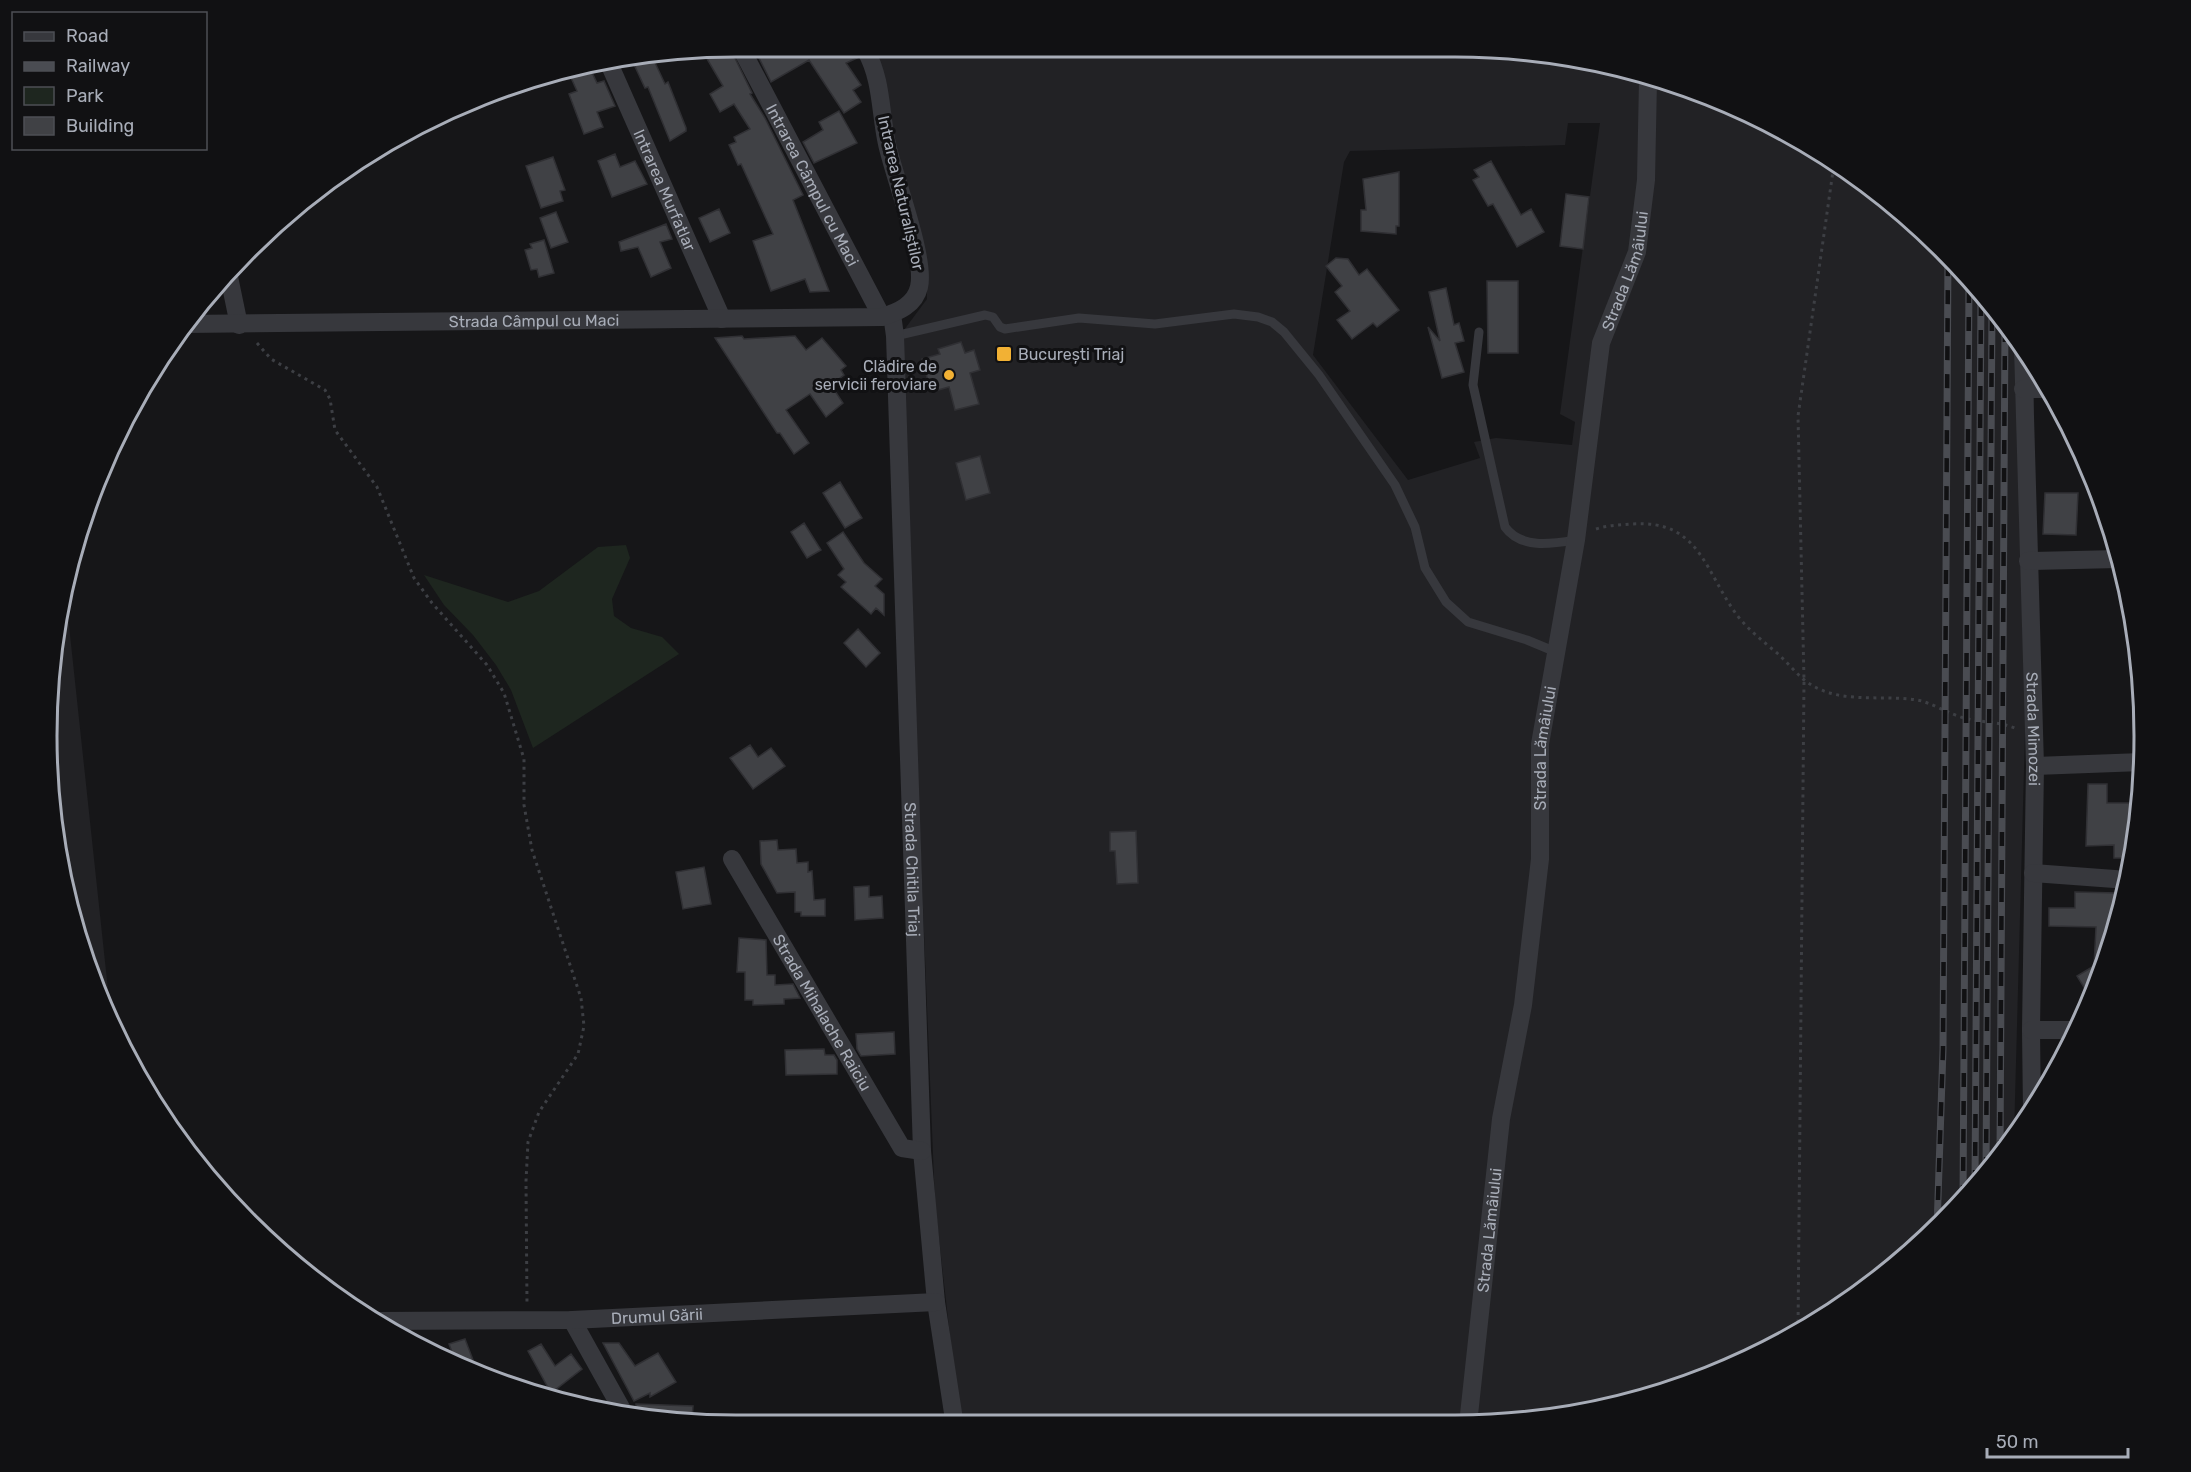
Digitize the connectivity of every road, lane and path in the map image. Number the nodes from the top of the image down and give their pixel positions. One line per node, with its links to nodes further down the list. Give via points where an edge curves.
1 (746, 57): 7 (street, Intrarea Câmpul cu Maci)
2 (869, 57): 7 (street, Intrarea Naturaliștilor, via 876,70 887,143 921,276 914,299)
3 (611, 69): 8 (street, Intrarea Murfatlar)
4 (1648, 85): 16 (street, Strada Lămâiului, via 1647,180 1637,252 1601,343)
5 (1833, 172): 20 (path, via 1798,417)
6 (231, 283): 10 (street)
7 (887, 316): 8 (street, Strada Câmpul cu Maci); 12 (street, Strada Chitila Triaj)
8 (722, 319): 10 (street, Strada Câmpul cu Maci)
9 (196, 324): 10 (street, Strada Câmpul cu Maci)
10 (243, 325): 33 (path, via 271,359 325,390 335,430 377,487 414,578 487,665 504,693 516,727 524,759 524,805 532,850 584,1014 578,1054 539,1112 528,1142)
11 (1479, 332): 16 (lane, via 1473,385 1505,527 1520,541)
12 (895, 336): 19 (lane, via 985,315 1005,329 1079,318 1155,324 1246,315 1272,322 1319,375 1399,493 1415,527 1425,568 1446,602 1468,622); 30 (street, Strada Chitila Triaj)
13 (2023, 364): 14 (street, Strada Mimozei)
14 (2023, 389): 15 (street); 18 (street, Strada Mimozei)
15 (2038, 389)
16 (1576, 540): 19 (street, Strada Lămâiului); 20 (path, via 1605,526 1646,523 1677,530 1702,557 1740,619)
17 (2111, 559): 18 (street)
18 (2028, 561): 23 (street, Strada Mimozei)
19 (1556, 652): 38 (street, Strada Lămâiului, via 1540,744 1542,831 1537,888 1523,1005 1501,1119)
20 (1804, 680): 21 (path, via 1843,697 1920,700 1956,716 2002,723); 34 (path)
21 (2021, 732)
22 (2133, 762): 23 (street)
23 (2035, 766): 25 (street, Strada Mimozei)
24 (732, 859): 30 (street, Strada Mihalache Raiciu, via 902,1148)
25 (2033, 873): 26 (street); 27 (street, Strada Mimozei)
26 (2118, 879)
27 (2031, 1030): 28 (street); 29 (street, Strada Mimozei)
28 (2067, 1030)
29 (2033, 1093)
30 (922, 1151): 31 (street, Strada Chitila Triaj)
31 (936, 1302): 32 (street, Drumul Gării); 37 (street, Strada Chitila Triaj)
32 (572, 1320): 33 (street, Drumul Gării); 36 (street)
33 (528, 1321): 35 (street, Drumul Gării)
34 (1798, 1322)
35 (397, 1325)
36 (619, 1404)
37 (953, 1415)
38 (1469, 1415)

